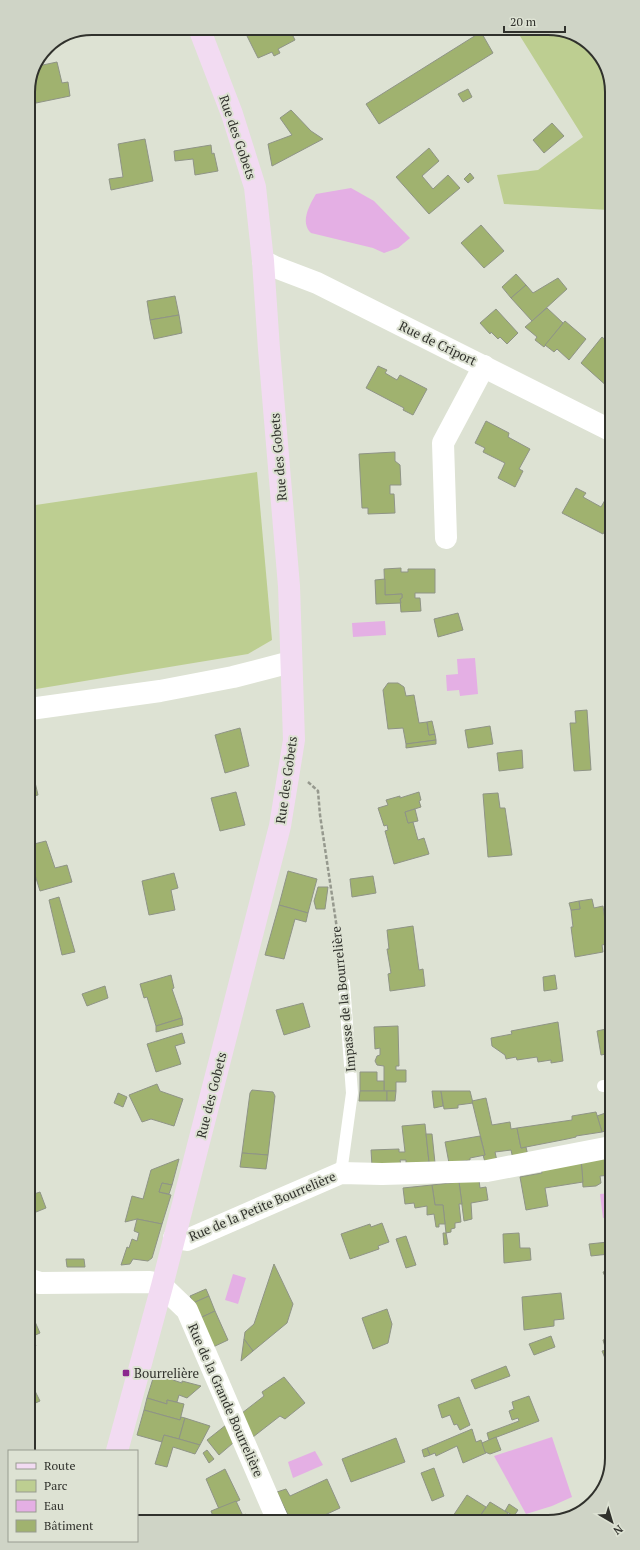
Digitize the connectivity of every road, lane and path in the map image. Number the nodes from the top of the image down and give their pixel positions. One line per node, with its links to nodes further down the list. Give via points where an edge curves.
1 (201, 35): 2 (main road, Rue des Gobets, via 232,114 255,187)
2 (263, 261): 3 (street, Rue de Criport, via 317,283); 6 (main road, Rue des Gobets, via 289,586)
3 (484, 366): 4 (street, Rue de Criport); 5 (street, via 444,443)
4 (605, 427)
5 (446, 538)
6 (291, 662): 7 (street, via 233,677 160,691); 8 (main road, Rue des Gobets, via 294,740)
7 (35, 708)
8 (289, 766): 9 (path, Impasse de la Bourrelière, via 318,791); 12 (main road, Rue des Gobets, via 280,826)
9 (344, 983): 11 (lane, Impasse de la Bourrelière, via 352,1093)
10 (605, 1148): 11 (street, Rue de la Petite Bourrelière, via 488,1171)
11 (341, 1173): 12 (street, Rue de la Petite Bourrelière, via 186,1240)
12 (174, 1238): 14 (main road, Rue des Gobets)
13 (35, 1281): 14 (street, via 150,1282)
14 (162, 1286): 15 (main road, Rue des Gobets); 16 (street, Rue de la Grande Bourrelière, via 187,1310)
15 (117, 1450)
16 (275, 1515)

